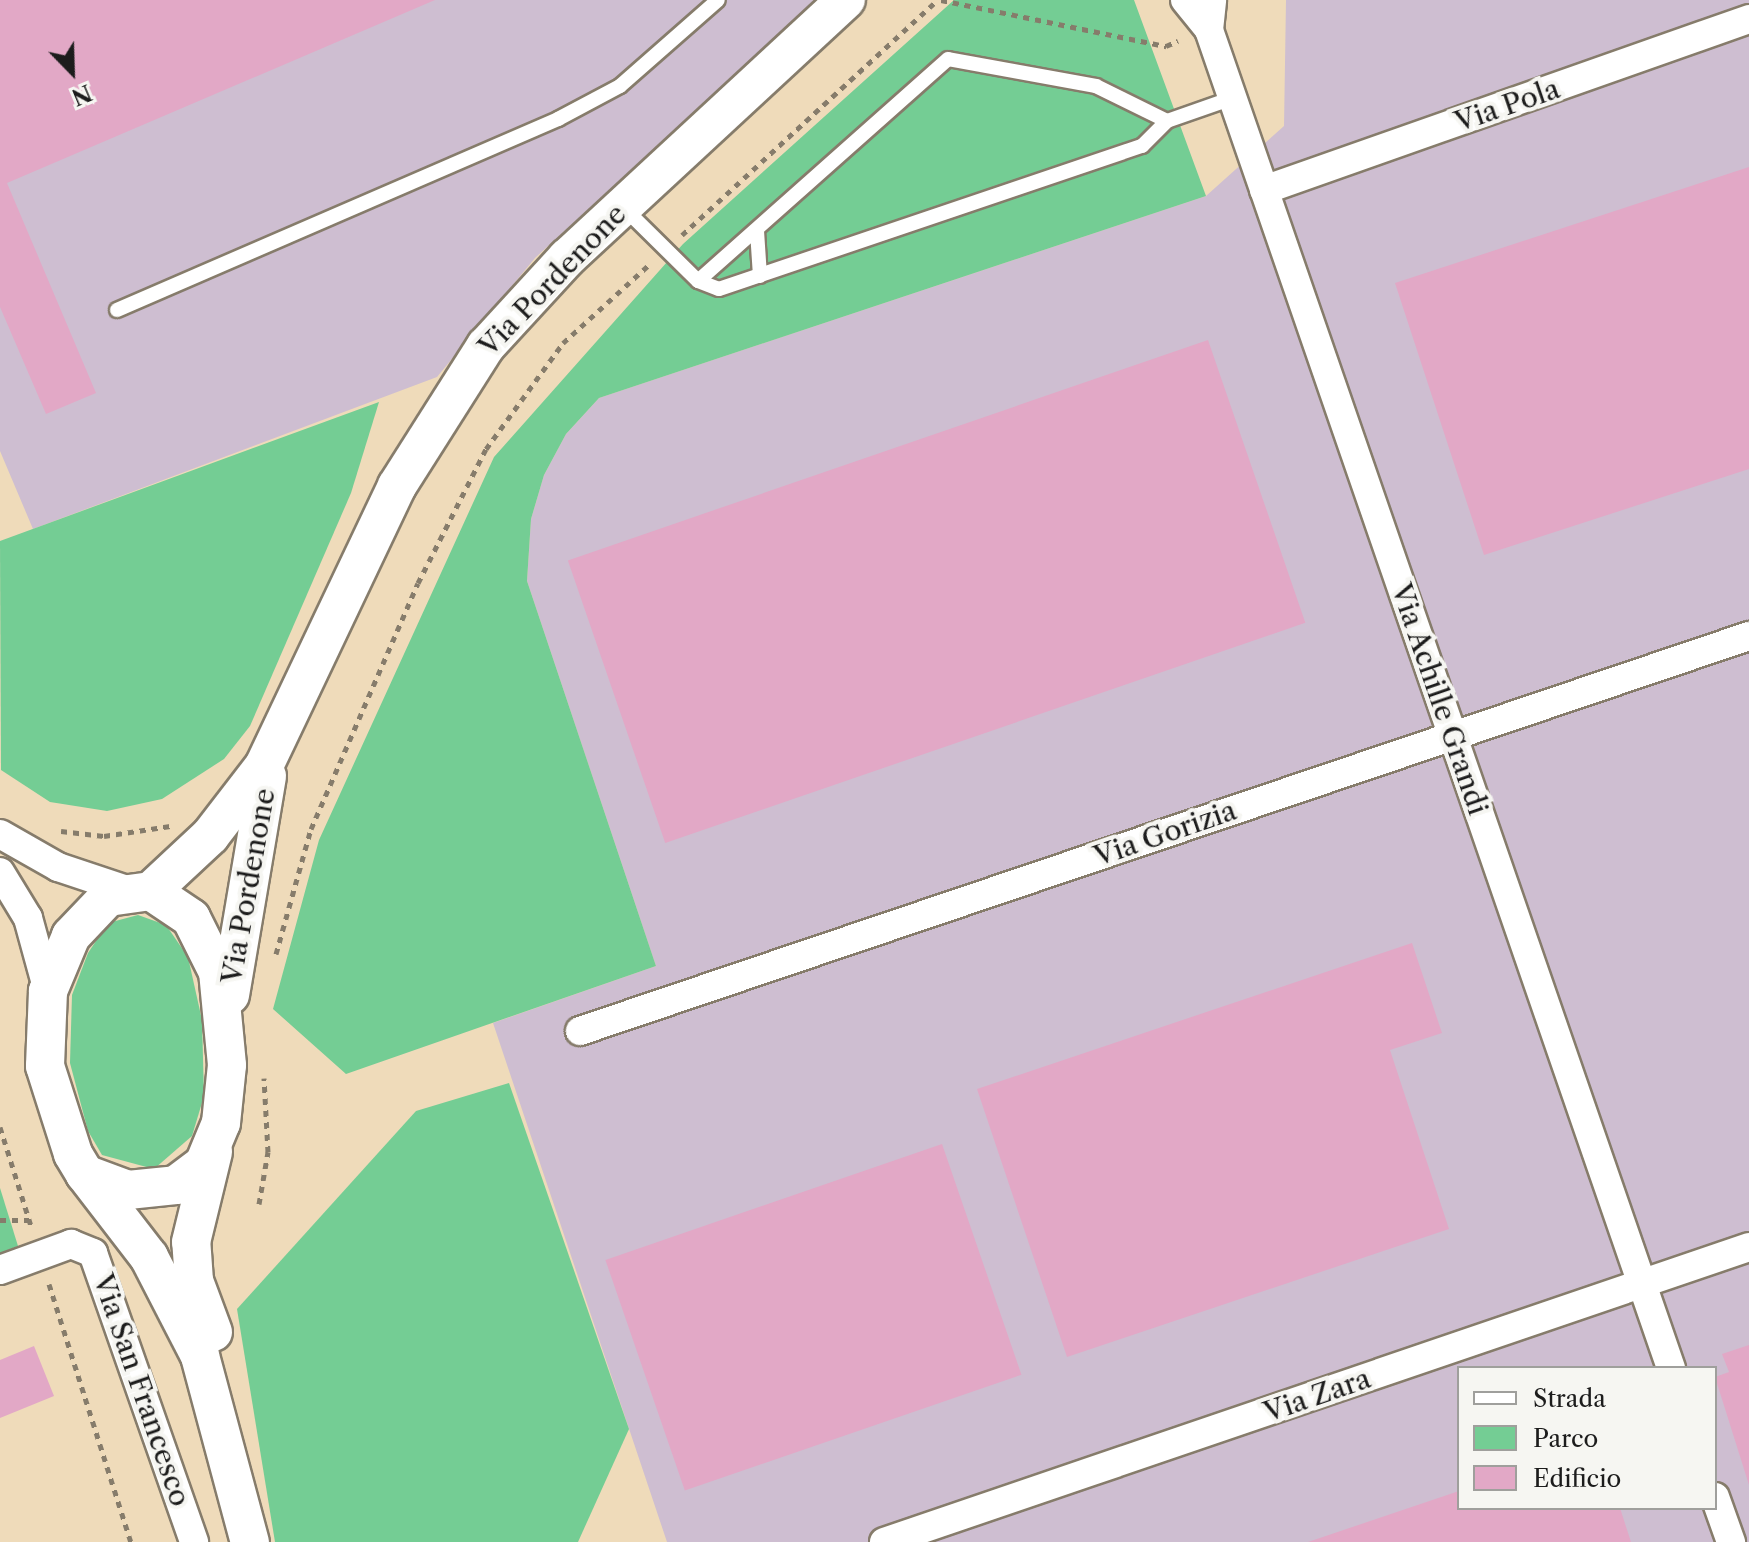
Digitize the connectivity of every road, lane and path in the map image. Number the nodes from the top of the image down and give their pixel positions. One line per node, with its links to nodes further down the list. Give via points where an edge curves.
1 (718, 0): 16 (lane, via 620,86 558,119)
2 (846, 0): 11 (street, Via Pordenone)
3 (939, 0): 7 (path, via 1166,46); 13 (path)
4 (1185, 0): 7 (street)
5 (1212, 0): 7 (street)
6 (1749, 19): 10 (street, Via Pola)
7 (1209, 30): 8 (street, Via Achille Grandi)
8 (1233, 98): 9 (lane); 10 (street, Via Achille Grandi)
9 (1167, 121): 12 (lane, via 1096,86 948,59); 14 (lane, via 1142,146)
10 (1264, 190): 18 (street, Via Achille Grandi)
11 (622, 206): 13 (lane); 19 (street, Via Pordenone, via 513,313 435,420)
12 (757, 231): 14 (lane); 15 (lane)
13 (667, 249): 15 (lane); 23 (path, via 563,343 486,449 418,583 311,829)
14 (760, 276): 15 (lane, via 719,289)
15 (698, 281)
16 (117, 310)
17 (1749, 636): 18 (street, Via Gorizia)
18 (1453, 736): 26 (street, Via Gorizia); 37 (street, Via Achille Grandi)
19 (273, 750): 22 (street, Via Pordenone, via 235,808); 25 (street, Via Pordenone, via 246,870)
20 (0, 834): 22 (street, via 58,867)
21 (0, 872): 24 (street, via 28,918)
22 (142, 892): 24 (street, via 108,897 87,914); 25 (street, via 183,909 204,938)
23 (272, 971)
24 (48, 991): 30 (street, via 49,1086)
25 (226, 1023): 29 (street, via 226,1087)
26 (580, 1031)
27 (264, 1074): 31 (path, via 268,1152)
28 (0, 1127): 33 (path)
29 (214, 1147): 30 (street, via 198,1171 166,1188 128,1190); 42 (street, Via San Francesco, via 193,1223 194,1281 231,1385)
30 (85, 1174): 42 (street, Via San Francesco, via 149,1257 200,1356)
31 (259, 1204)
32 (0, 1220): 33 (path)
33 (29, 1220): 35 (path)
34 (1749, 1247): 37 (street, Via Zara)
35 (40, 1254): 36 (street); 40 (path, via 65,1351); 41 (street, Via San Francesco, via 80,1245 103,1272)
36 (0, 1270)
37 (1642, 1284): 38 (street, Via Achille Grandi); 43 (street, Via Zara)
38 (1670, 1366)
39 (1717, 1503): 44 (street)
40 (131, 1542)
41 (194, 1542)
42 (253, 1542)
43 (884, 1542)
44 (1731, 1542)

